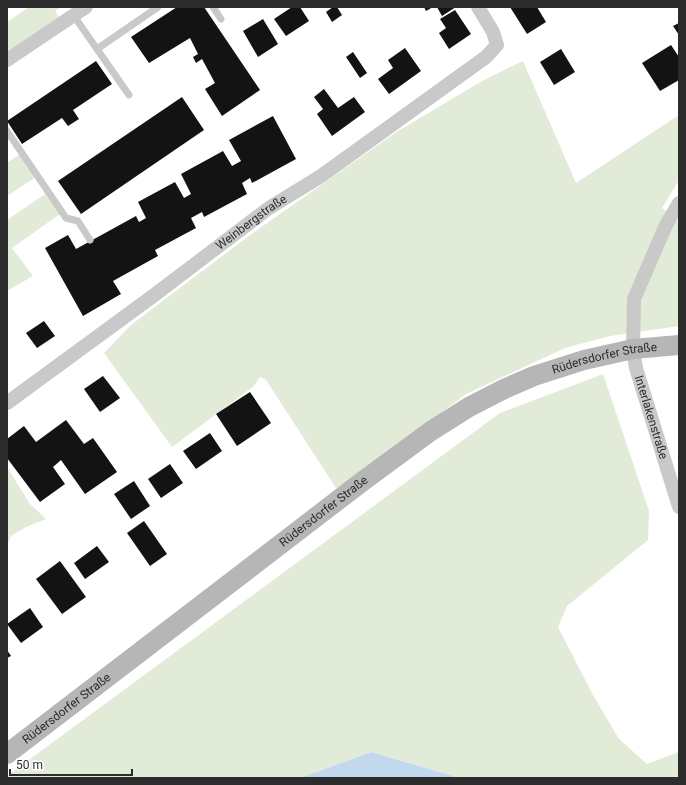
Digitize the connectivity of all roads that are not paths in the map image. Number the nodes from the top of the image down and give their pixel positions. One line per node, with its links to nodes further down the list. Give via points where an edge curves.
1 (86, 7): 5 (street)
2 (158, 7): 7 (lane)
3 (213, 7): 6 (lane)
4 (478, 7): 15 (street, Weinbergstraße, via 493,32 497,45 486,57 321,176 269,208)
5 (74, 16): 7 (lane); 8 (street)
6 (221, 18)
7 (97, 49): 9 (lane)
8 (7, 60)
9 (129, 95)
10 (7, 131): 12 (lane, via 66,218 78,221)
11 (679, 202): 14 (street, Interlakenstraße, via 666,225 634,299)
12 (90, 240)
13 (679, 345): 14 (main road, Rüdersdorfer Straße)
14 (633, 349): 16 (street, Interlakenstraße, via 636,368); 17 (main road, Rüdersdorfer Straße, via 584,360 534,376 462,411 431,431)
15 (7, 403)
16 (679, 507)
17 (7, 754)

